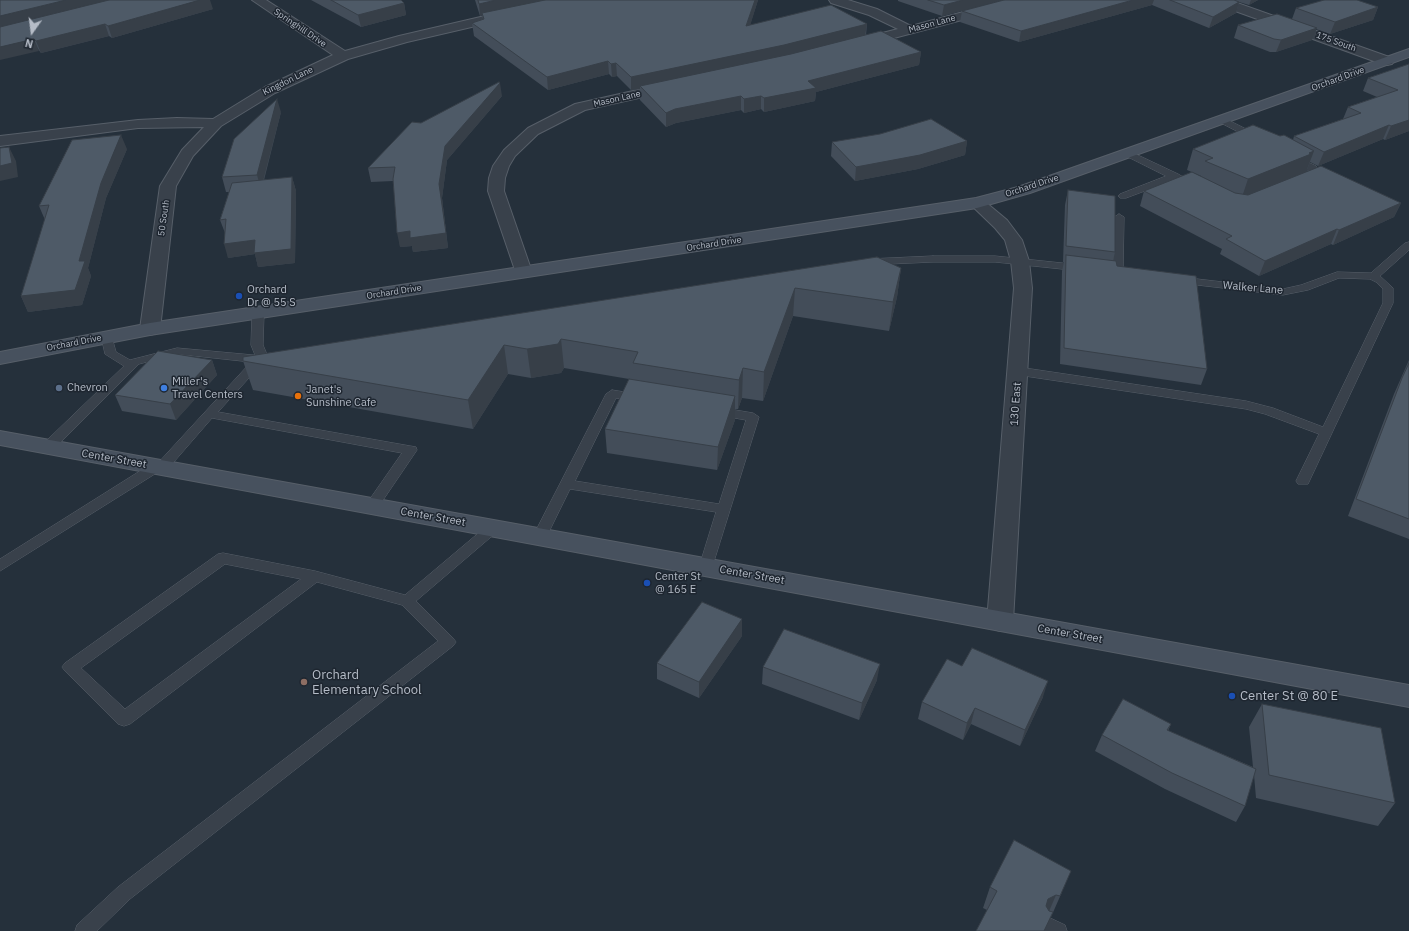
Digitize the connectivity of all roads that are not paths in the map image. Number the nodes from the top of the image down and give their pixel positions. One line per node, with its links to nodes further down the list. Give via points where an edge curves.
1 (258, 0): 9 (street, Springhill Drive)
2 (835, 0): 6 (street, via 873,12)
3 (1022, 0): 6 (street, Mason Lane)
4 (1217, 0): 10 (street, 175 South)
5 (517, 13): 9 (street, Kingdon Lane)
6 (910, 30): 7 (street, Mason Lane)
7 (844, 48)
8 (1409, 54): 10 (main road, Orchard Drive)
9 (343, 56): 14 (street, Kingdon Lane, via 270,90)
10 (1386, 62): 11 (street, 175 South); 13 (main road, Orchard Drive)
11 (1404, 70)
12 (682, 85): 30 (street, Mason Lane, via 615,98 580,108 533,131 509,153 499,172 496,191)
13 (1222, 120): 16 (lane); 17 (main road, Orchard Drive)
14 (216, 123): 15 (street, via 138,124); 34 (street, 50 South, via 187,153 168,186)
15 (0, 141)
16 (1264, 142)
17 (1127, 153): 19 (lane); 23 (main road, Orchard Drive, via 1024,190)
18 (1285, 153): 20 (lane, via 1313,168 1316,173)
19 (1175, 176): 21 (lane); 22 (lane)
20 (1300, 182)
21 (1201, 189)
22 (1123, 196)
23 (977, 203): 26 (street, 130 East, via 1001,224 1013,240); 30 (main road, Orchard Drive)
24 (1119, 217): 29 (lane, via 1122,273)
25 (1409, 245): 31 (lane)
26 (1020, 261): 27 (lane, via 933,259 870,261); 28 (lane); 39 (street, 130 East, via 1023,288)
27 (855, 264)
28 (1089, 268)
29 (1104, 270)
30 (523, 272): 33 (main road, Orchard Drive)
31 (1373, 276): 32 (lane, Walker Lane, via 1337,275 1304,288 1283,292); 43 (lane, via 1388,288 1388,303)
32 (1172, 279)
33 (258, 313): 34 (main road, Orchard Drive); 36 (lane, via 257,346)
34 (150, 329): 35 (main road, Orchard Drive)
35 (107, 336): 37 (main road, Orchard Drive); 38 (lane, via 111,354)
36 (266, 357): 38 (lane, via 253,359 177,351 135,361); 42 (lane)
37 (0, 358)
38 (130, 365): 45 (lane)
39 (1018, 371): 43 (lane, via 1246,404); 57 (street, 130 East)
40 (652, 400): 48 (lane, via 612,394)
41 (706, 409): 50 (lane, via 754,416)
42 (209, 414): 46 (lane); 49 (lane, via 411,450)
43 (1325, 432): 47 (lane)
44 (0, 438): 45 (main road, Center Street)
45 (48, 447): 46 (main road, Center Street)
46 (159, 467): 49 (main road, Center Street); 53 (lane)
47 (1303, 481)
48 (567, 484): 50 (lane); 52 (lane)
49 (372, 506): 51 (main road, Center Street)
50 (724, 509): 54 (lane)
51 (492, 528): 52 (main road, Center Street); 56 (lane)
52 (540, 536): 54 (main road, Center Street)
53 (0, 566)
54 (706, 567): 57 (main road, Center Street)
55 (315, 576): 55 (lane, via 223,558 70,667 124,719); 56 (lane)
56 (408, 601): 59 (lane, via 448,642 124,892)
57 (1000, 621): 58 (main road, Center Street)
58 (1409, 696)
59 (84, 931)

